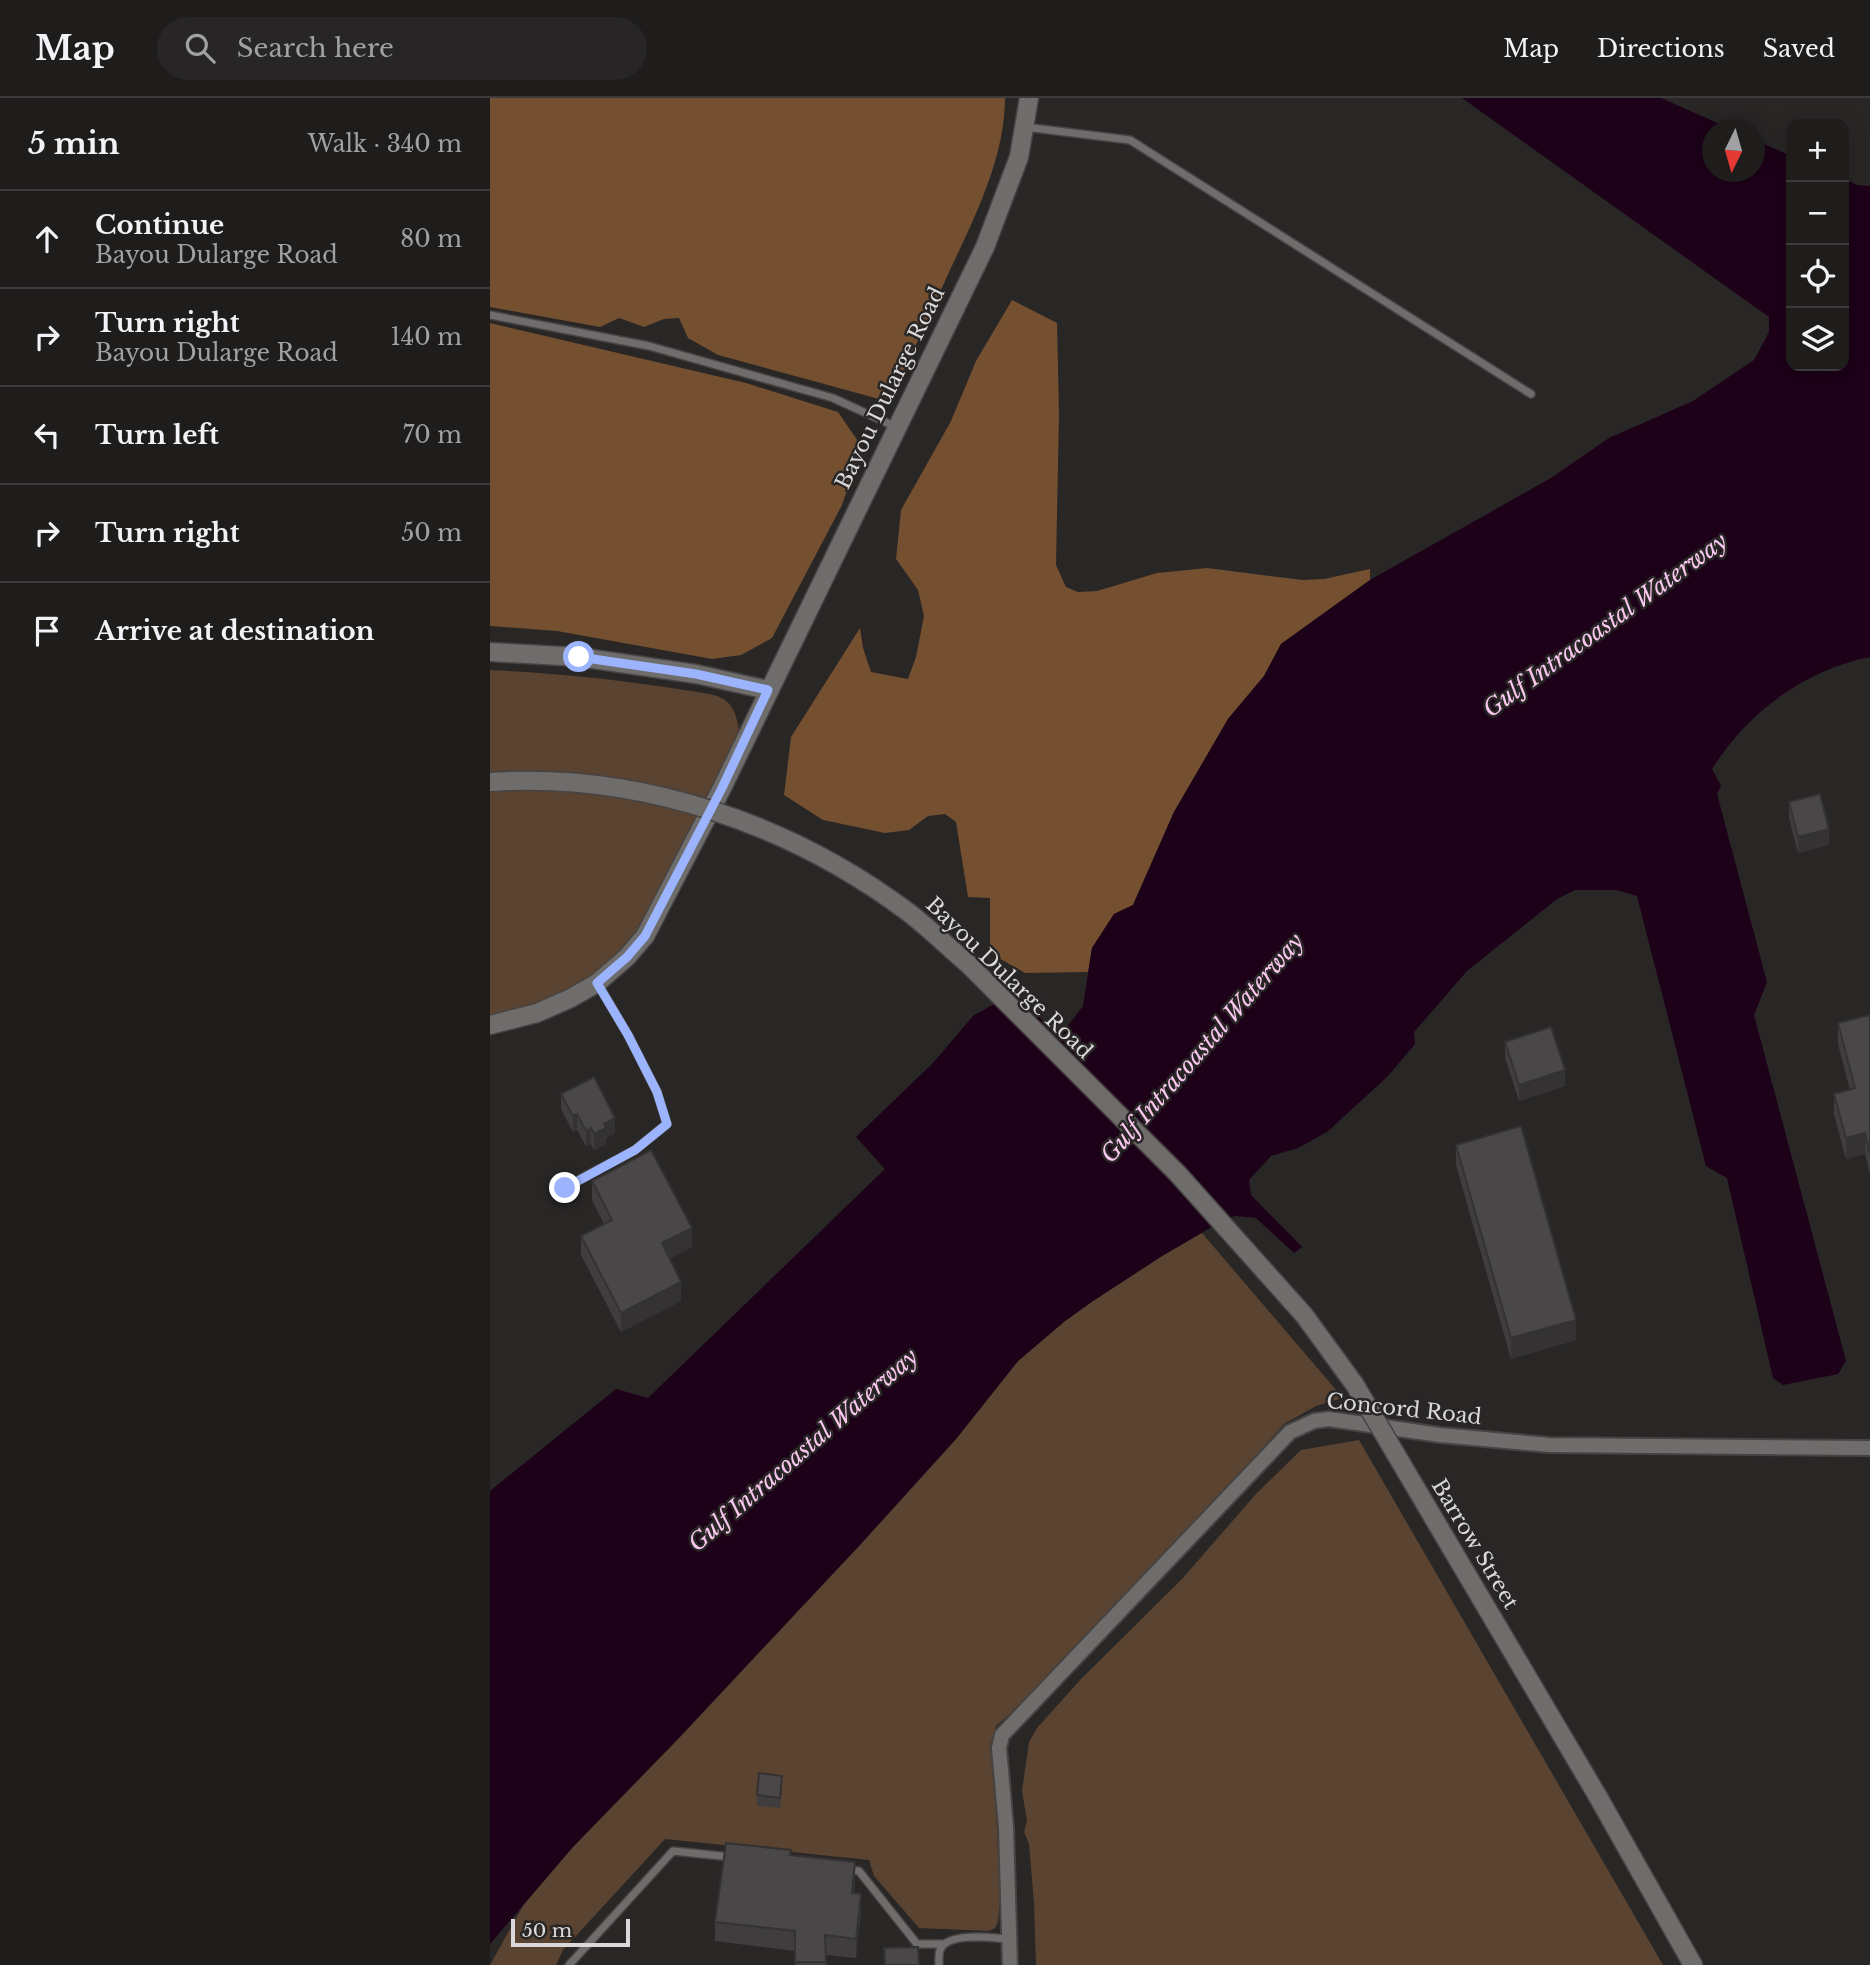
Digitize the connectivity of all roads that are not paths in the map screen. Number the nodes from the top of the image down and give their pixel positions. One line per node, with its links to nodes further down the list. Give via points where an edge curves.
1 (1029, 98): 2 (main road, Bayou Dularge Road)
2 (1024, 127): 4 (lane, via 1130,140); 5 (main road, Bayou Dularge Road, via 1019,158 990,235)
3 (490, 315): 5 (lane, via 649,346 833,398)
4 (1531, 394)
5 (897, 427): 7 (main road, Bayou Dularge Road)
6 (490, 652): 7 (main road, via 579,657)
7 (768, 690): 9 (main road, Bayou Dularge Road, via 645,936)
8 (490, 782): 11 (main road, Bayou Dularge Road, bridge, via 564,782 659,796 749,823 821,856 910,913 968,964)
9 (597, 983): 10 (main road, Bayou Dularge Road, via 537,1013); 12 (lane, via 657,1092 667,1124 635,1150)
10 (490, 1025)
11 (1178, 1174): 21 (main road, Barrow Street, bridge, via 1304,1315 1355,1385)
12 (565, 1188)
13 (1870, 1448): 16 (street, Concord Road, via 1549,1445 1329,1419 1290,1432 1007,1728 999,1754)
14 (739, 1858): 18 (lane, via 673,1851)
15 (832, 1868): 17 (lane, via 859,1871 917,1944)
16 (1009, 1938): 17 (lane, via 955,1938); 20 (street)
17 (944, 1944): 19 (lane)
18 (569, 1965)
19 (939, 1965)
20 (1010, 1965)
21 (1693, 1965)

